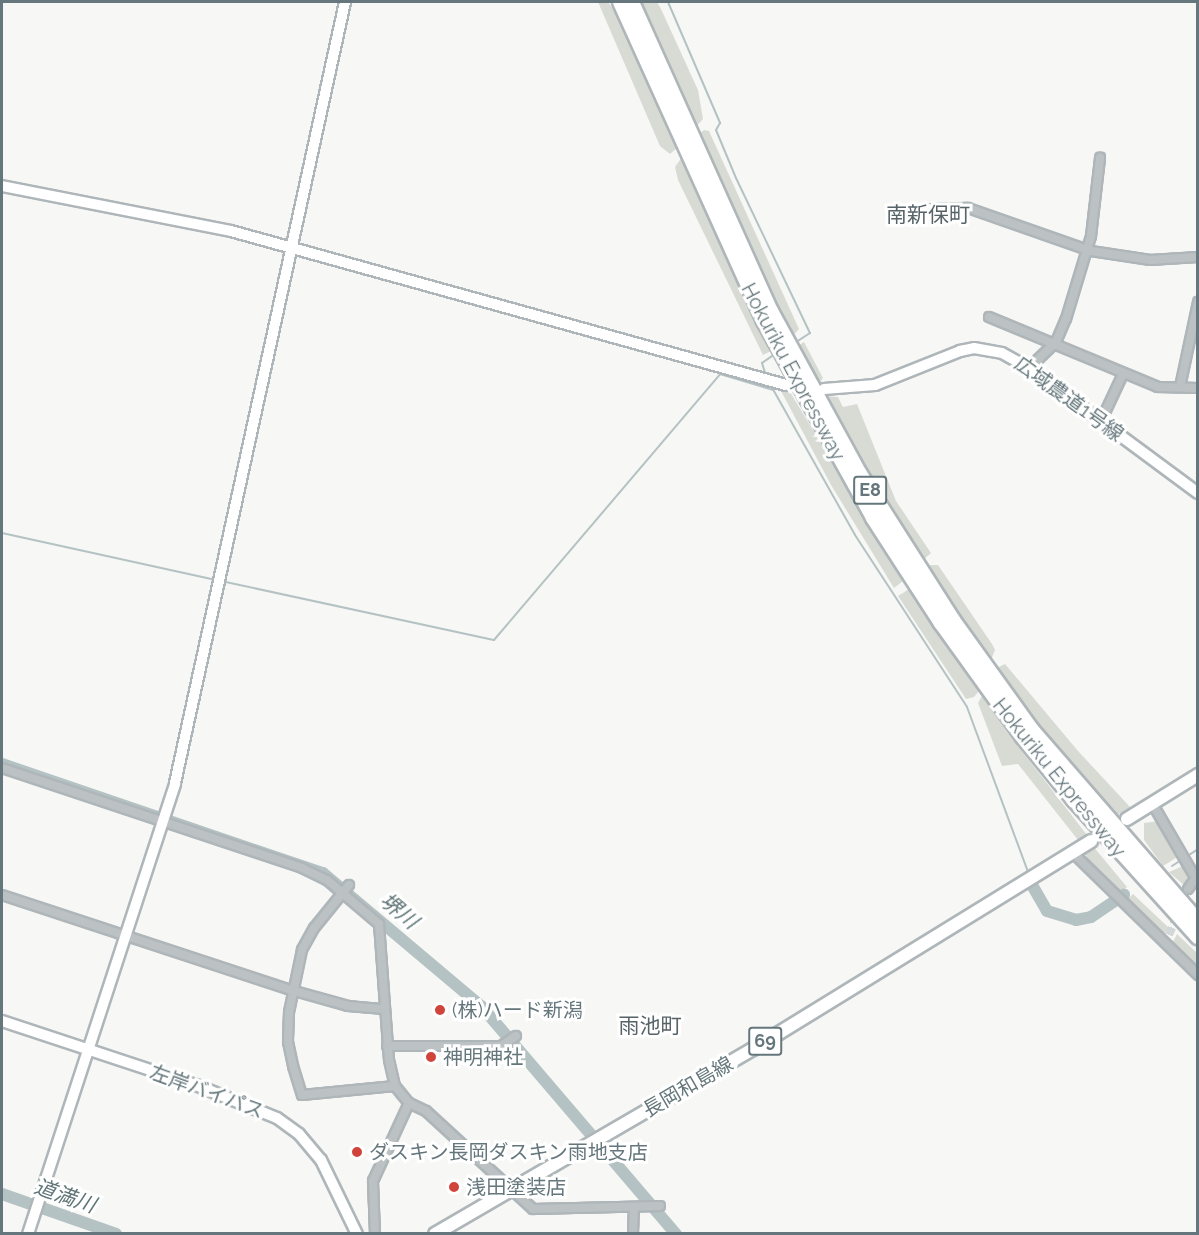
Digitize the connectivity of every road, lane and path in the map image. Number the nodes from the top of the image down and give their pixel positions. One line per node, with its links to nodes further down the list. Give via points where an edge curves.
1 (345, 2): 7 (street)
2 (620, 2): 36 (highway, Hokuriku Expressway / E8, via 764,321 873,518 941,623 1023,737 1080,808)
3 (632, 2): 33 (highway, Hokuriku Expressway / E8, via 771,311 860,474 923,574 1032,730)
4 (1100, 158): 8 (street)
5 (2, 186): 7 (street, via 212,227)
6 (932, 209): 8 (street, via 968,208)
7 (291, 249): 15 (street, via 378,269); 25 (street, via 177,772)
8 (1087, 250): 9 (street, via 1150,260); 12 (street)
9 (1197, 256)
10 (1197, 302): 16 (street)
11 (989, 317): 12 (street)
12 (1056, 342): 13 (street); 14 (street)
13 (1029, 368): 18 (street, 広域農道1号線, via 1002,353 974,348 875,385); 19 (street, 広域農道1号線)
14 (1123, 374): 16 (street, via 1158,387); 19 (street)
15 (786, 385)
16 (1180, 387): 17 (street)
17 (1197, 388)
18 (824, 389)
19 (1101, 421): 20 (street, 広域農道1号線)
20 (1197, 493)
21 (2, 768): 25 (street)
22 (1197, 775): 23 (main road)
23 (1152, 803): 24 (main road); 28 (street)
24 (1127, 819)
25 (162, 822): 31 (street, via 311,872); 34 (street)
26 (1092, 841): 27 (main road, 長岡和島線 / 69)
27 (1072, 853): 37 (street); 47 (main road, 長岡和島線 / 69, via 744,1054)
28 (1196, 880): 30 (street)
29 (349, 885): 31 (street)
30 (1188, 889)
31 (342, 893): 39 (street, via 306,942); 40 (street, via 379,924)
32 (2, 895): 34 (street)
33 (1197, 921)
34 (126, 934): 39 (street); 44 (street)
35 (1169, 935): 37 (street)
36 (1197, 937)
37 (1165, 945): 38 (street)
38 (1197, 975)
39 (291, 990): 40 (street, via 348,1006); 45 (street, via 288,1042 302,1095)
40 (384, 1010): 43 (street)
41 (2, 1021): 44 (street, 左岸バイパス)
42 (516, 1036): 43 (street, via 501,1046)
43 (387, 1046): 45 (street)
44 (88, 1049): 50 (street); 51 (street, 左岸バイパス, via 248,1104 291,1128 321,1160)
45 (395, 1086): 46 (street)
46 (409, 1102): 47 (street, via 426,1112); 52 (street, via 373,1181)
47 (512, 1189): 49 (street, via 538,1210); 53 (main road, 長岡和島線 / 69)
48 (660, 1206): 49 (street)
49 (634, 1207): 54 (street)
50 (28, 1233)
51 (357, 1233)
52 (375, 1233)
53 (435, 1233)
54 (633, 1233)

